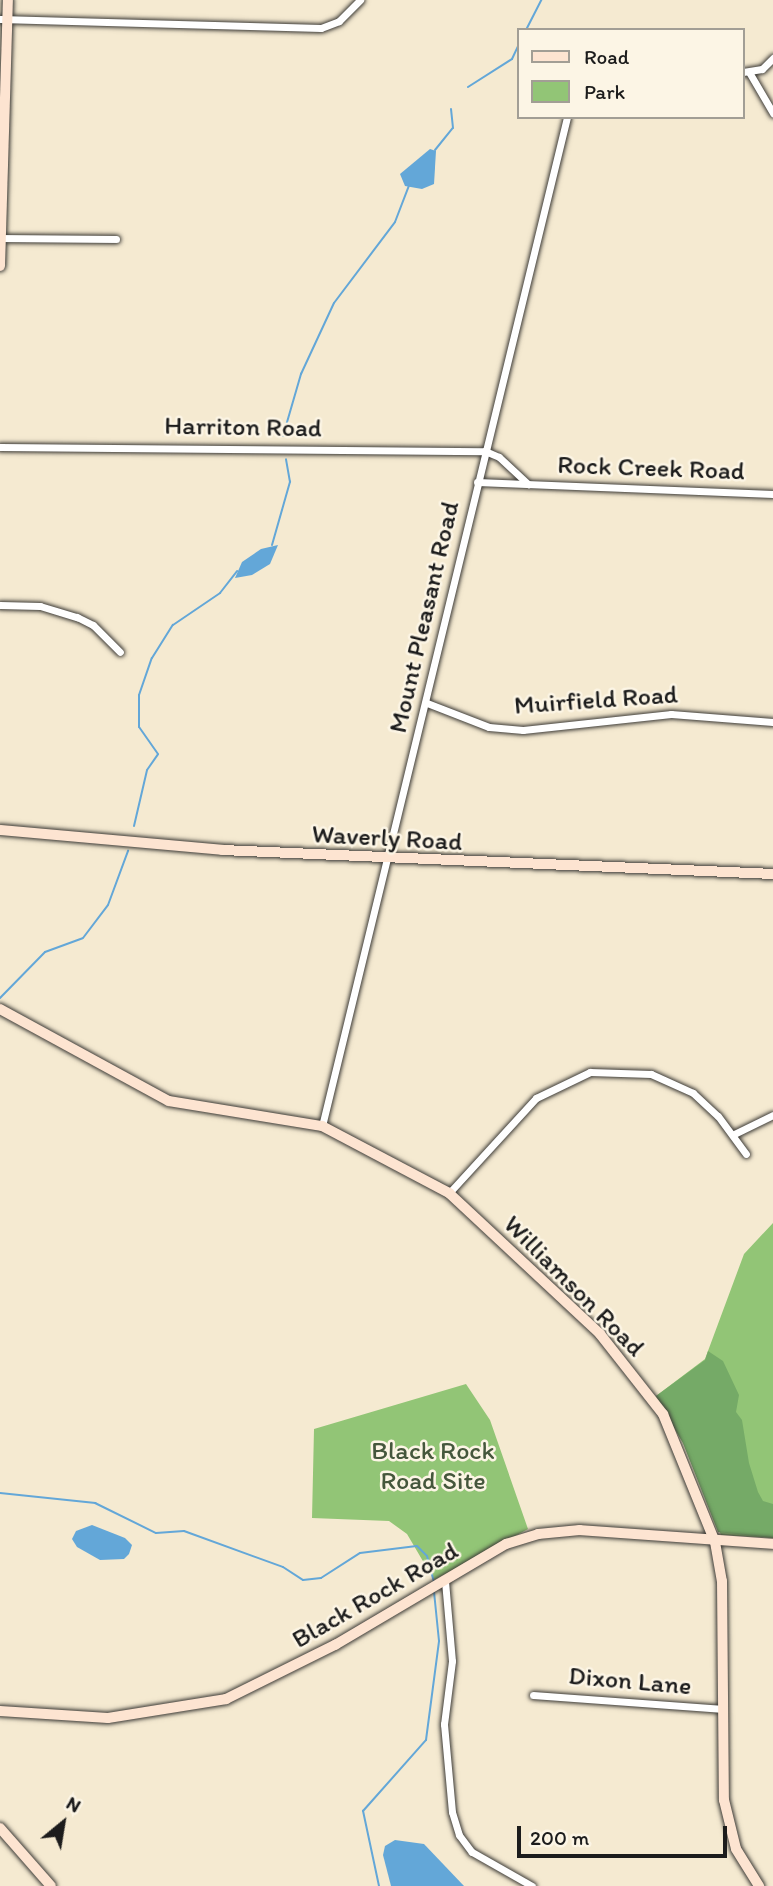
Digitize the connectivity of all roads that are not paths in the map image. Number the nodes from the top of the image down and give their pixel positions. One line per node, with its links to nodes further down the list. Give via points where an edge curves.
1 (8, 0): 3 (street)
2 (360, 0): 3 (street, via 339,21 321,28)
3 (3, 20): 8 (street)
4 (773, 58): 5 (street, via 762,69)
5 (746, 72): 6 (street)
6 (773, 113)
7 (567, 119): 12 (street, Mount Pleasant Road)
8 (1, 237): 9 (street); 10 (street)
9 (116, 239)
10 (0, 266)
11 (0, 447): 12 (street, Harriton Road)
12 (485, 451): 13 (street, Mount Pleasant Road); 14 (street, Rock Creek Road, via 499,457)
13 (477, 482): 14 (street, Rock Creek Road); 18 (street, Mount Pleasant Road)
14 (528, 484): 15 (street, Rock Creek Road)
15 (773, 494)
16 (0, 605): 17 (street, via 40,606 77,617 93,625)
17 (120, 652)
18 (427, 703): 19 (street, Muirfield Road, via 489,727 523,730 671,714); 21 (street, Mount Pleasant Road)
19 (773, 722)
20 (0, 830): 21 (street, Waverly Road, via 199,848)
21 (387, 858): 22 (street, Waverly Road); 25 (street, Mount Pleasant Road)
22 (773, 874)
23 (0, 1009): 25 (street, Williamson Road, via 169,1101)
24 (773, 1115): 26 (street)
25 (322, 1126): 28 (street, Williamson Road)
26 (734, 1134): 27 (street); 28 (street, via 693,1093 661,1079 590,1072 536,1098)
27 (746, 1154)
28 (449, 1194): 29 (street, Williamson Road, via 600,1334 636,1377 663,1414)
29 (715, 1542): 30 (street, Black Rock Road); 31 (street, Black Rock Road, via 551,1531 506,1544); 33 (street, Williamson Road, via 722,1581)
30 (773, 1544)
31 (438, 1585): 34 (street, Black Rock Road, via 335,1645 226,1699 108,1718); 37 (street, via 452,1652 444,1724 452,1812 459,1835 472,1852)
32 (533, 1695): 33 (street, Dixon Lane)
33 (723, 1709): 38 (street, Williamson Road, via 724,1800 729,1828)
34 (0, 1711)
35 (0, 1828): 36 (street)
36 (47, 1885)
37 (532, 1886)
38 (759, 1886)

